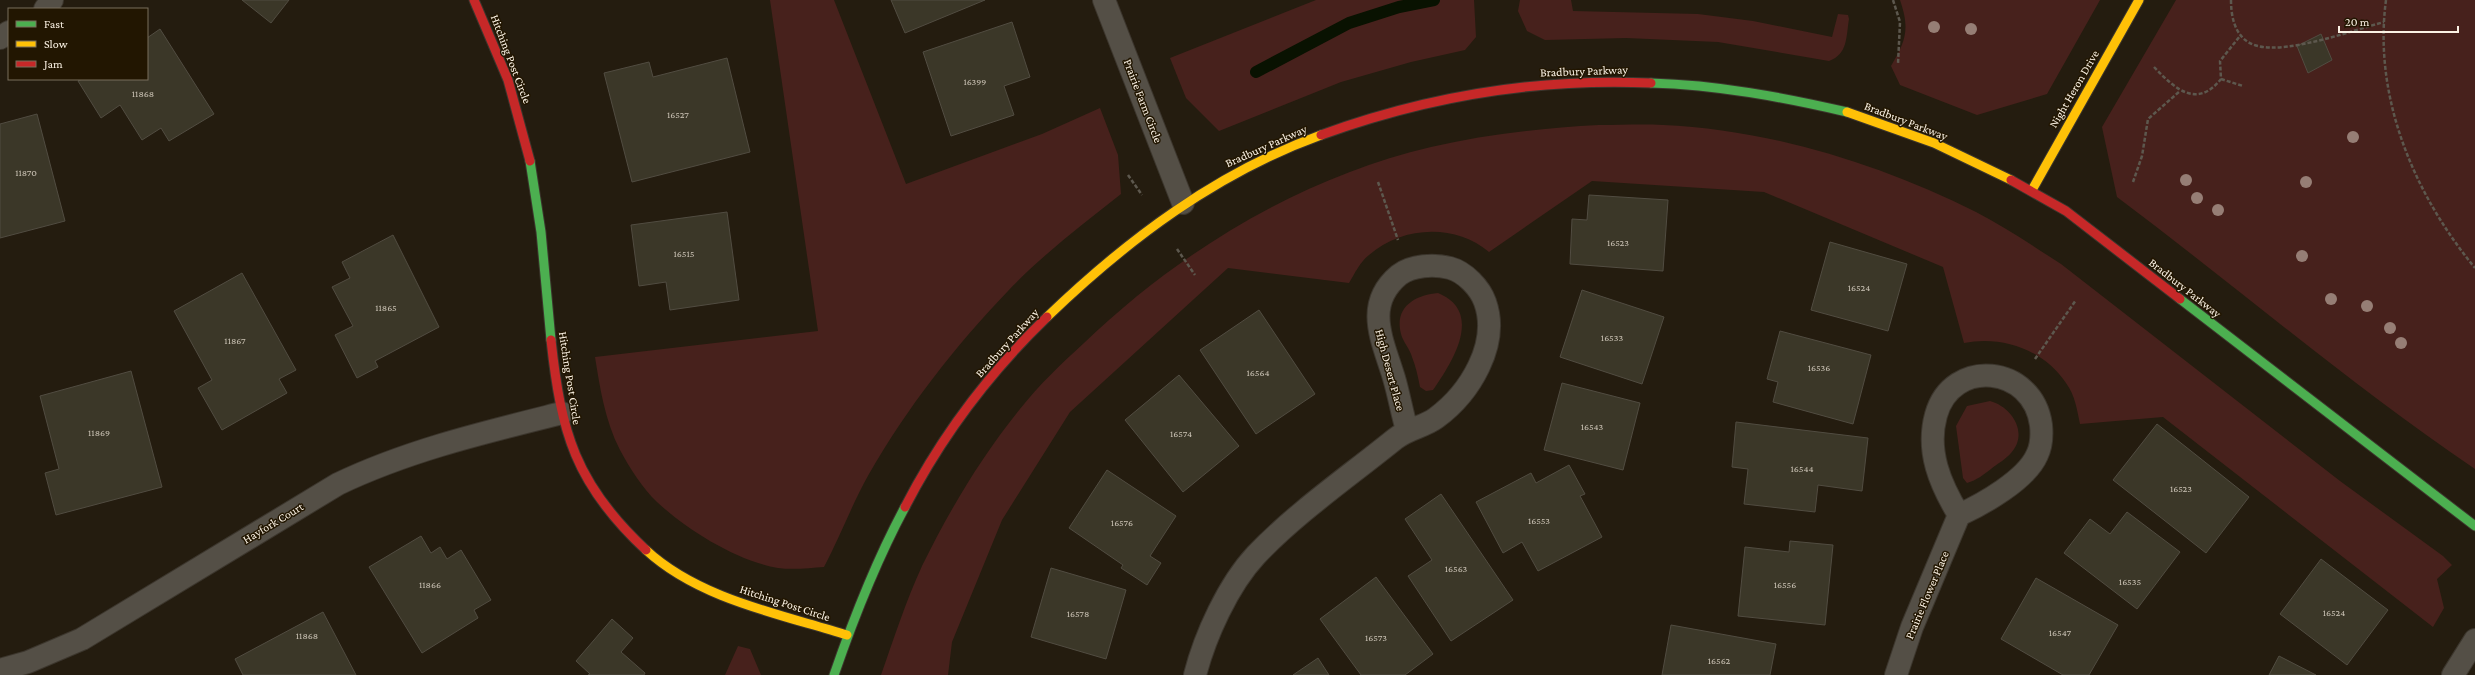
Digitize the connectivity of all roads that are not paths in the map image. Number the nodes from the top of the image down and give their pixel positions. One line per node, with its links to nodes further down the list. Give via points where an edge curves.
1 (52, 0): 5 (street)
2 (474, 0): 8 (street, Hitching Post Circle, via 504,68 521,120 531,164)
3 (1104, 0): 7 (street, Prairie Farm Circle)
4 (2139, 0): 6 (street, Night Heron Drive)
5 (46, 8)
6 (2032, 190): 7 (street, Bradbury Parkway, via 1929,142 1852,113 1719,88 1616,81 1546,83 1465,95 1388,112 1343,127 1262,160 1224,178); 11 (street, Bradbury Parkway, via 2095,232)
7 (1183, 203): 12 (street, Bradbury Parkway, via 1072,292 1038,324 980,391 952,428 911,493 874,566)
8 (562, 413): 12 (street, Hitching Post Circle, via 571,448 592,485 610,511 660,562 718,594); 14 (street, Hayfork Court, via 446,444 371,468 338,484 82,639 28,662)
9 (1407, 430): 9 (street, High Desert Place, via 1435,419 1470,383 1489,339 1488,312 1483,296 1469,279 1452,268 1428,266 1406,270 1384,290 1378,309 1378,329); 16 (street, High Desert Place, via 1279,532 1254,557 1221,609)
10 (1959, 515): 10 (street, via 1981,505 2004,488 2025,471 2037,455 2042,437 2037,407 2031,397 2016,383 2004,377 1973,377 1954,385 1945,394 1938,408 1932,431 1933,451 1938,474); 17 (street, Prairie Flower Place, via 1912,627)
11 (2475, 526)
12 (847, 635): 15 (street, Bradbury Parkway)
13 (2475, 640): 18 (street)
14 (0, 670)
15 (834, 675)
16 (1195, 675)
17 (1896, 675)
18 (2454, 675)

